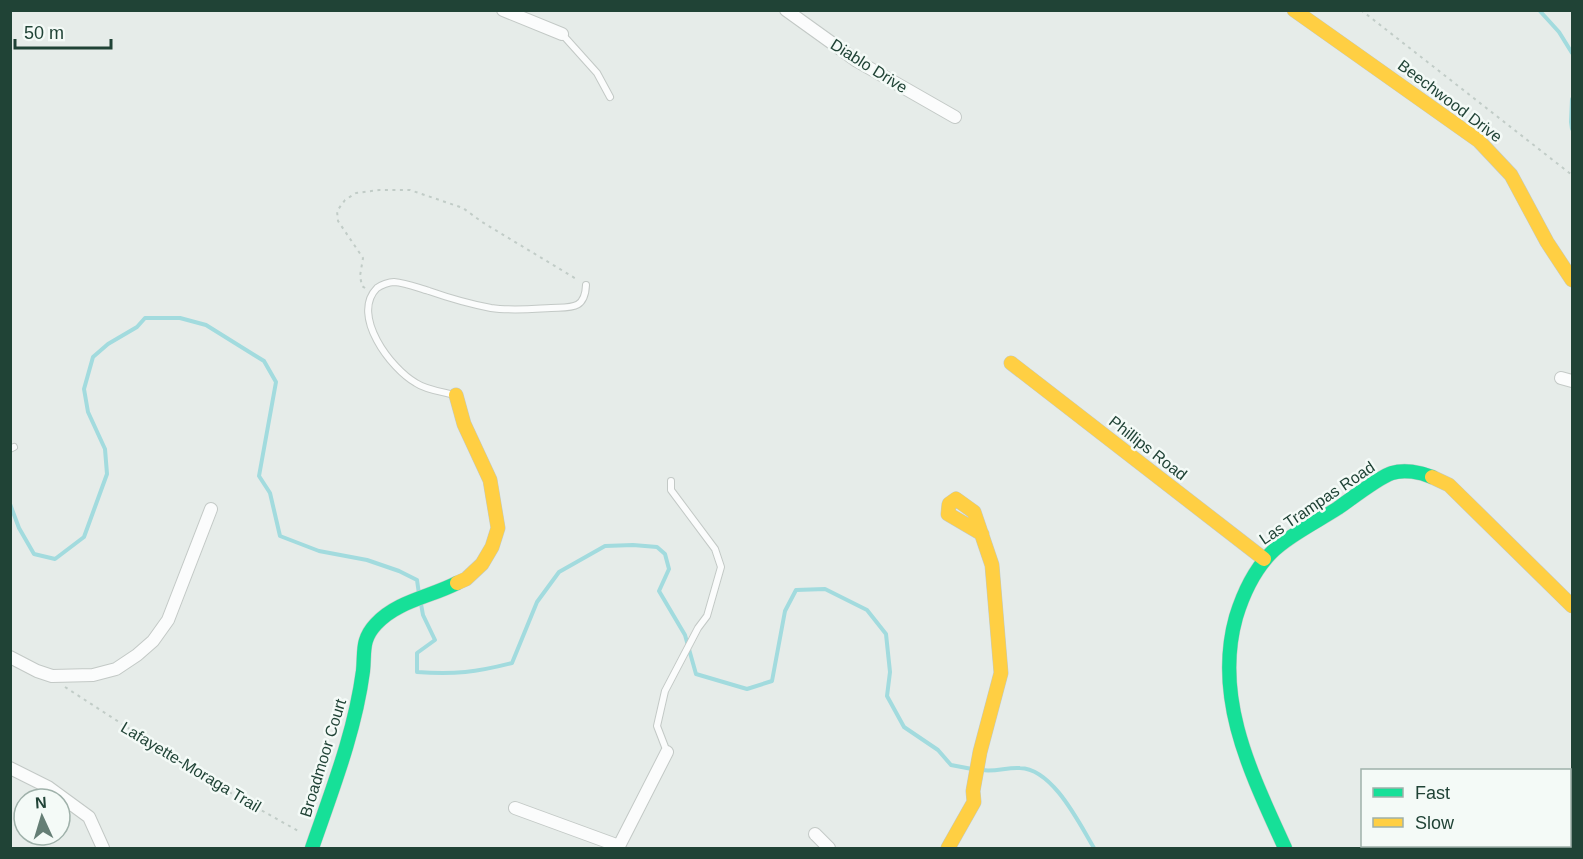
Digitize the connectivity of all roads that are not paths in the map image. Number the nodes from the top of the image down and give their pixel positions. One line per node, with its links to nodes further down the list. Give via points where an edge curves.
1 (503, 10): 4 (street)
2 (786, 10): 6 (street, Diablo Drive, via 856,61)
3 (1294, 10): 7 (street, Beechwood Drive, via 1479,141 1501,161)
4 (562, 34): 5 (lane, via 597,73)
5 (610, 97)
6 (956, 117)
7 (1572, 279)
8 (586, 285): 10 (lane, via 583,302 532,309 491,308 392,282 378,287 370,299 369,314 382,351 417,384)
9 (1011, 363): 14 (street, Phillips Road)
10 (456, 395): 21 (street, Broadmoor Court, via 464,424 490,480 498,528 492,547 466,579 403,604 376,624 364,642 353,728)
11 (671, 481): 17 (lane, via 671,490 715,549 721,567 707,616 665,691 657,726)
12 (211, 509): 16 (street, via 168,620 153,641 116,669 93,675 52,676)
13 (982, 534): 25 (street, via 992,565 1002,673 980,752 974,802)
14 (1264, 559): 15 (street, Las Trampas Road, via 1391,473 1420,471 1449,485); 26 (street, Las Trampas Road, via 1246,587 1235,617 1227,660 1228,693 1245,757)
15 (1572, 606)
16 (10, 657)
17 (667, 752): 22 (street)
18 (10, 768): 23 (street, via 48,787 89,818)
19 (515, 808): 22 (street)
20 (815, 834): 24 (street)
21 (313, 844)
22 (619, 847)
23 (103, 849)
24 (829, 849)
25 (948, 849)
26 (1285, 849)

